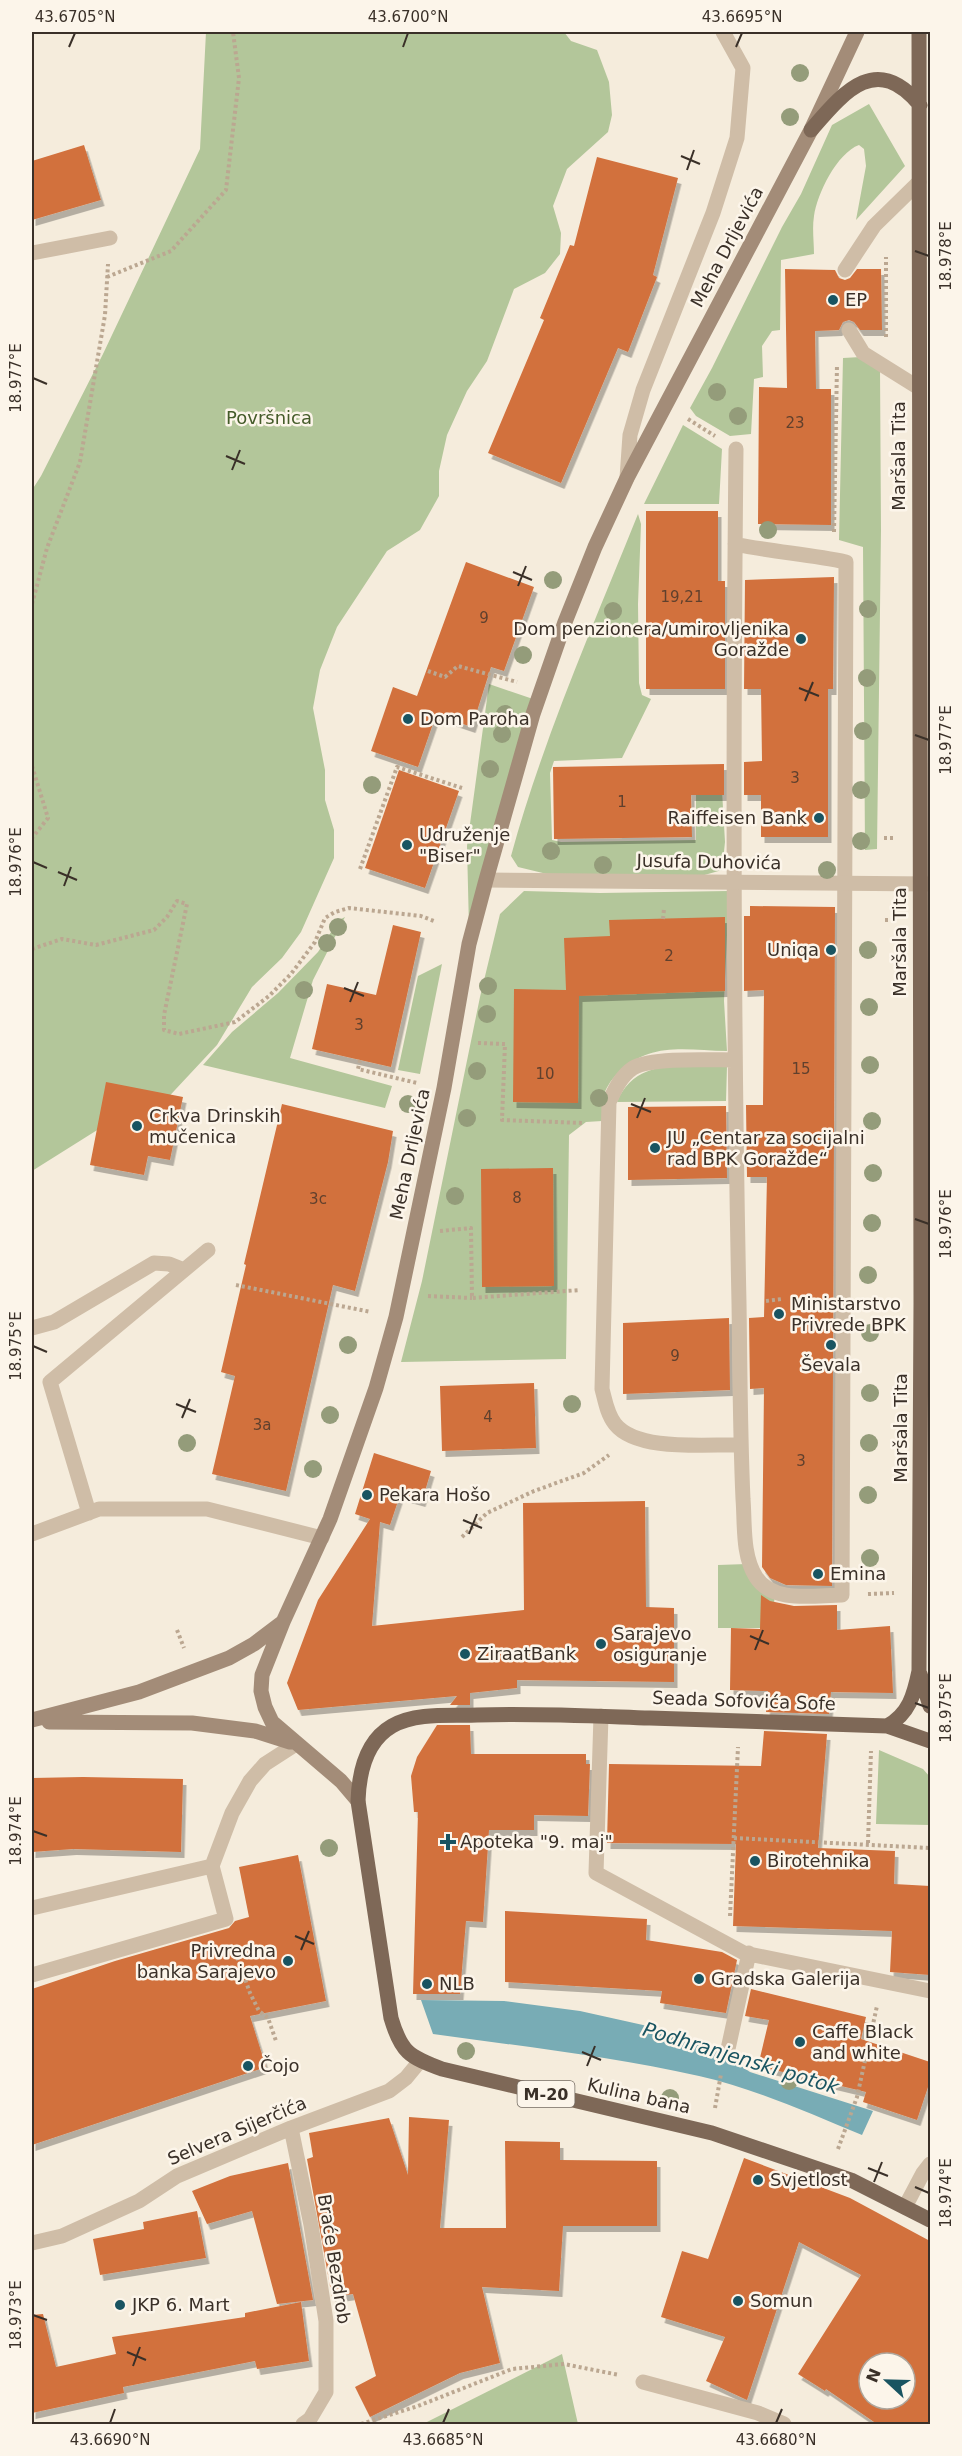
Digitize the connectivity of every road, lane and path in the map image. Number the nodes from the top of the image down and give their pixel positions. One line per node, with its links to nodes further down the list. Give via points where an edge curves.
1 (233, 32): 13 (path, via 239,78 226,190 171,251)
2 (857, 32): 6 (main road, Meha Drljevića)
3 (919, 32): 5 (main road, Maršala Tita)
4 (726, 33): 20 (street, Meha Drljevića, via 743,68 736,138 713,213 643,390 630,435)
5 (920, 105): 6 (main road, via 907,89 891,82 863,82 849,90); 7 (main road, Maršala Tita)
6 (811, 130): 20 (main road, Meha Drljevića)
7 (919, 182): 8 (street); 9 (main road, Maršala Tita)
8 (887, 213): 12 (street); 15 (path)
9 (925, 214): 17 (main road, Maršala Tita)
10 (110, 238): 11 (street); 13 (path)
11 (32, 253)
12 (845, 270)
13 (107, 276): 23 (path, via 105,315 80,462 47,548)
14 (849, 330): 17 (street, via 863,353)
15 (885, 345)
16 (838, 353): 22 (path)
17 (919, 388): 33 (main road, Maršala Tita)
18 (682, 416): 19 (path)
19 (736, 449): 21 (street)
20 (627, 478): 30 (main road, Meha Drljevića, via 562,632 533,714)
21 (735, 544): 22 (street); 31 (street)
22 (833, 560): 32 (street, via 846,562)
23 (32, 604)
24 (428, 671): 25 (path, via 445,677 458,666)
25 (503, 677)
26 (32, 766): 28 (path, via 48,818)
27 (462, 789): 29 (path, via 397,767)
28 (32, 838)
29 (360, 869)
30 (486, 880): 31 (street, Jusufa Duhovića); 48 (main road, Meha Drljevića, via 469,944 444,1088)
31 (733, 882): 32 (street, Jusufa Duhovića); 38 (street)
32 (844, 883): 33 (street, Jusufa Duhovića); 57 (street)
33 (925, 884): 56 (main road, Maršala Tita)
34 (434, 921): 35 (path, via 349,908 335,912 325,918 315,942 291,974 244,1016 235,1022 179,1034 164,1030 164,1015 187,904 177,901 154,930 121,940 96,945 62,939)
35 (32, 949)
36 (471, 1043): 40 (path, via 505,1044 502,1120)
37 (360, 1060): 39 (path, via 358,1069)
38 (735, 1060): 40 (street, via 653,1062 634,1068 618,1083 609,1102); 51 (street)
39 (402, 1081)
40 (608, 1124): 45 (street)
41 (432, 1231): 47 (path, via 471,1228)
42 (208, 1250): 43 (street)
43 (184, 1270): 49 (street, via 154,1263 54,1323); 52 (street, via 50,1382)
44 (236, 1285): 48 (path)
45 (604, 1288): 47 (path); 50 (street, via 602,1389 615,1424)
46 (418, 1296): 47 (path)
47 (472, 1298)
48 (396, 1317): 55 (main road, Meha Drljevića, via 376,1388)
49 (32, 1328)
50 (629, 1435): 51 (street, via 647,1443); 54 (path, via 584,1473 487,1513)
51 (740, 1445): 57 (street, via 747,1550 755,1576 782,1595)
52 (89, 1513): 53 (street); 55 (street, via 99,1509 207,1509)
53 (32, 1534)
54 (462, 1537)
55 (322, 1538): 58 (main road, Meha Drljevića)
56 (919, 1592): 57 (path); 59 (main road, Maršala Tita)
57 (842, 1595)
58 (283, 1622): 62 (main road, via 229,1658 139,1692); 66 (main road, Meha Drljevića, via 262,1675 261,1691 272,1722)
59 (919, 1671): 60 (main road); 64 (main road, via 908,1707 899,1719)
60 (930, 1706)
61 (601, 1716): 63 (main road, Seada Sofovića Sofe / M-20); 67 (main road, Seada Sofovića Sofe / M-20, via 524,1714 401,1721 370,1748 358,1781); 74 (street, via 596,1873)
62 (32, 1721): 66 (main road, via 192,1723 255,1731)
63 (739, 1721): 64 (main road, Seada Sofovića Sofe / M-20); 68 (path)
64 (880, 1726): 65 (main road, Seada Sofovića Sofe / M-20); 69 (path)
65 (930, 1741)
66 (296, 1744): 67 (main road, Meha Drljevića); 71 (street, via 265,1764 250,1781 232,1813)
67 (358, 1800): 81 (main road, Kulina bana / M-20, via 391,2018 408,2055)
68 (734, 1838): 69 (path); 74 (path)
69 (868, 1844): 70 (path)
70 (930, 1848)
71 (212, 1866): 72 (street); 73 (street)
72 (32, 1908)
73 (226, 1919): 76 (street); 79 (path, via 250,1993 259,2011 268,2018)
74 (729, 1944): 75 (street)
75 (749, 1953): 77 (street); 80 (street)
76 (32, 1974)
77 (930, 1991)
78 (875, 2018): 83 (path, via 857,2097)
79 (276, 2041)
80 (728, 2049)
81 (420, 2061): 82 (street, Selvera Sijerčića, via 389,2091); 85 (main road, Kulina bana / M-20, via 712,2133 830,2172)
82 (291, 2128): 87 (street, Selvera Sijerčića, via 177,2176 139,2201 62,2236); 89 (street, Braće Bezdrob, via 326,2320 326,2392)
83 (844, 2131)
84 (930, 2164): 85 (street)
85 (905, 2207): 86 (main road, Kulina bana / M-20)
86 (930, 2220)
87 (32, 2243)
88 (643, 2382): 90 (path, via 564,2364 512,2369); 91 (street, via 758,2413)
89 (303, 2424)
90 (361, 2424)
91 (784, 2424)

